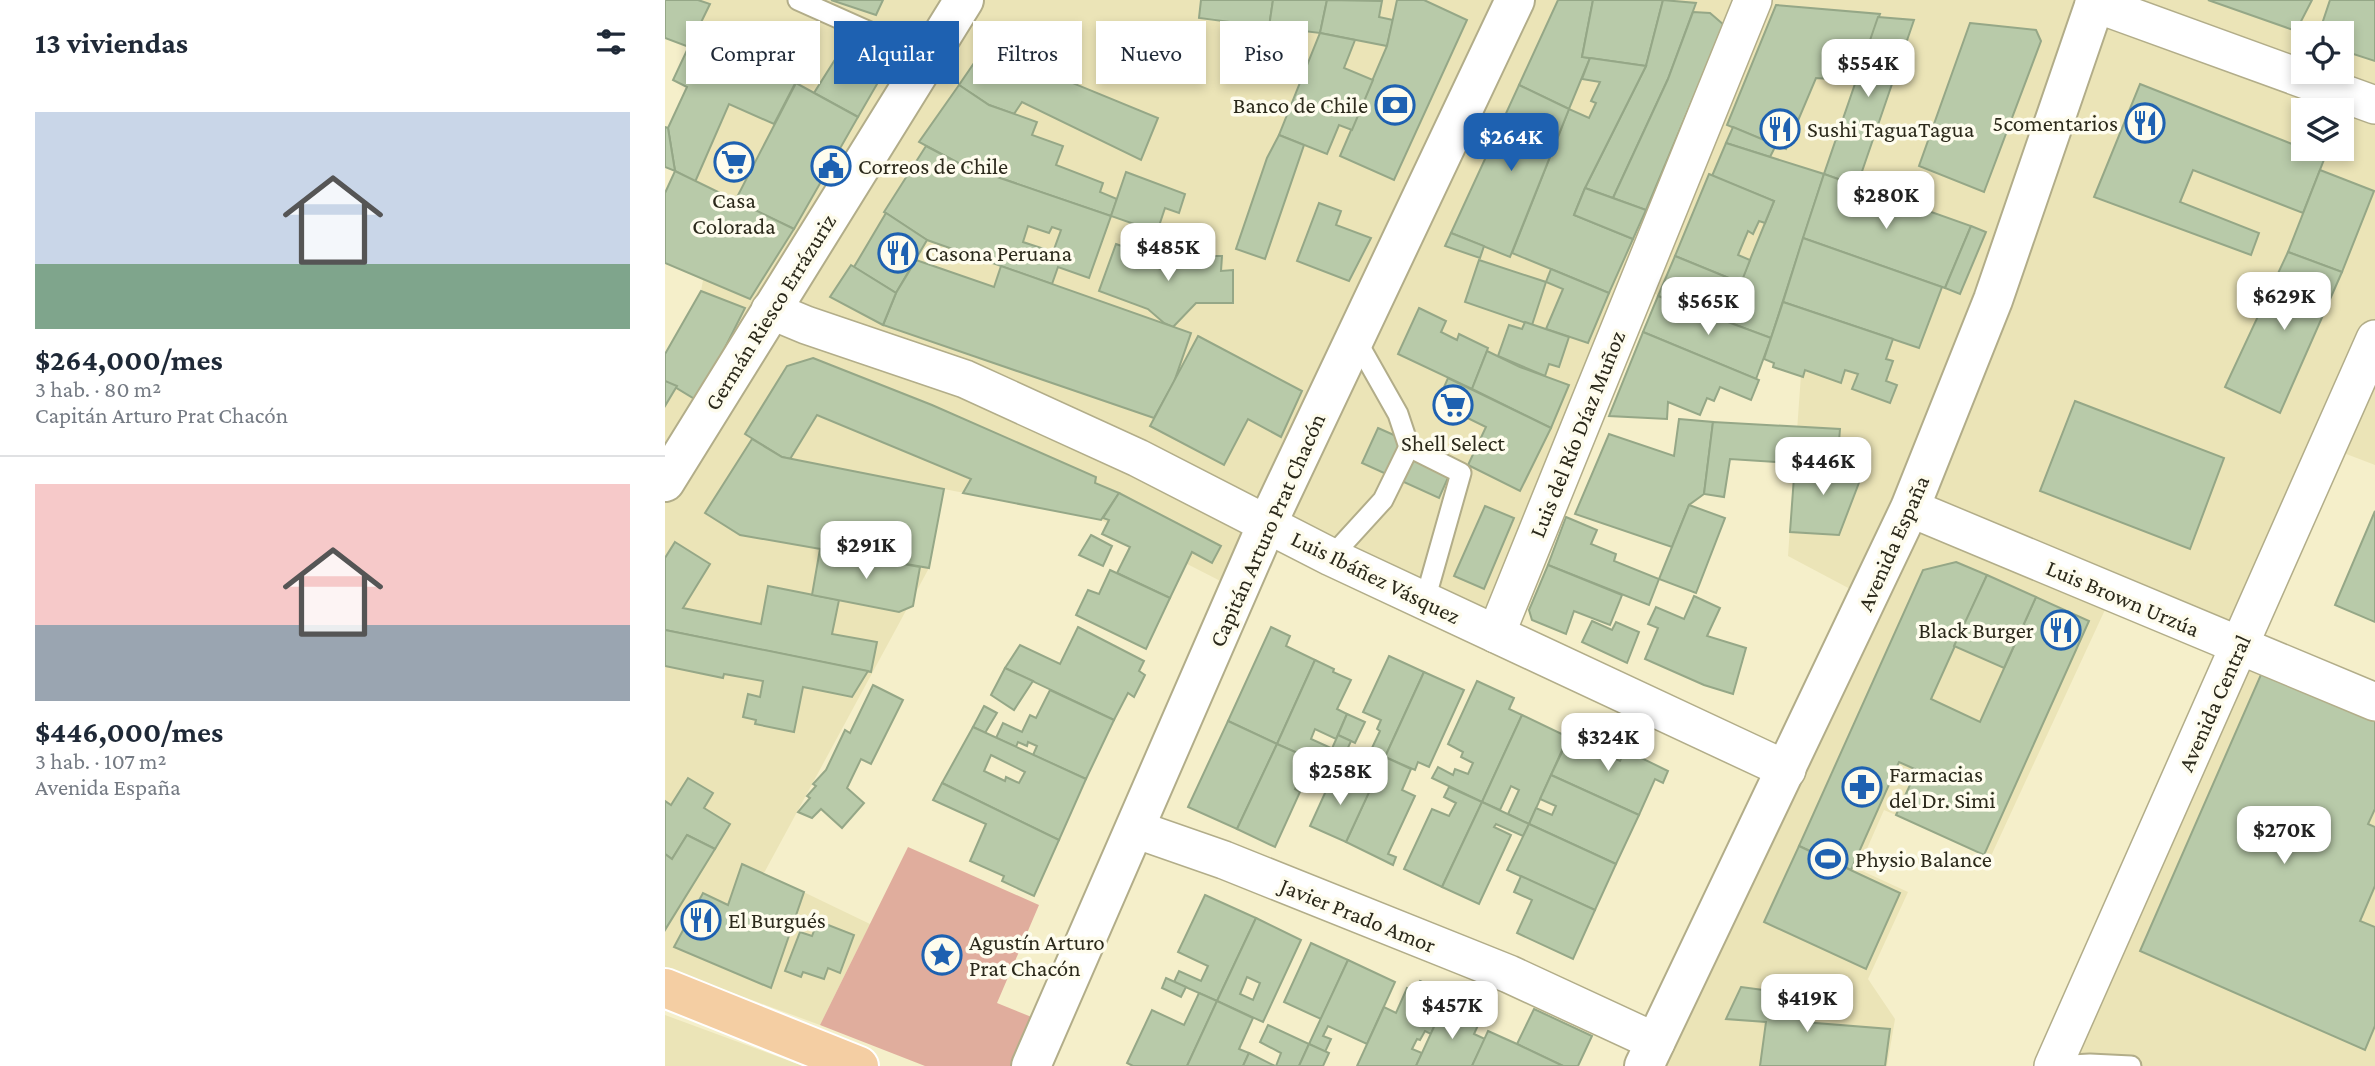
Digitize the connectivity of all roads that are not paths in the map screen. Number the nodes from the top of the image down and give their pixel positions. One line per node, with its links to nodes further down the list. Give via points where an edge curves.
1 (799, 0): 6 (lane)
2 (964, 0): 7 (street, Germán Riesco Errázuriz)
3 (1515, 0): 11 (street, Capitán Arturo Prat Chacón)
4 (1753, 0): 19 (street, Luis del Río Díaz Muñoz)
5 (2085, 1): 9 (street); 15 (street, Avenida España, via 1993,300)
6 (846, 21)
7 (951, 21)
8 (912, 84): 10 (street, Germán Riesco Errázuriz)
9 (2375, 105)
10 (769, 310): 14 (street, Germán Riesco Errázuriz); 16 (street, Luis Ibáñez Vásquez, via 965,379 1138,457)
11 (1355, 338): 13 (lane, via 1398,414); 16 (street, Capitán Arturo Prat Chacón)
12 (2375, 339): 20 (street, Avenida Central)
13 (1409, 447): 17 (lane, via 1383,500); 18 (lane, via 1461,472)
14 (665, 482)
15 (1910, 508): 20 (street, Luis Brown Urzúa); 22 (street, Avenida España)
16 (1267, 524): 17 (street, Luis Ibáñez Vásquez); 23 (street, Capitán Arturo Prat Chacón)
17 (1331, 557): 18 (street, Luis Ibáñez Vásquez)
18 (1425, 600): 19 (street, Luis Ibáñez Vásquez)
19 (1496, 634): 22 (street, Luis Ibáñez Vásquez)
20 (2239, 647): 21 (street, Luis Brown Urzúa); 28 (street, Avenida Central)
21 (2375, 702)
22 (1787, 770): 25 (street, Avenida España)
23 (1135, 829): 25 (street, Javier Prado Amor, via 1509,974); 27 (street, Capitán Arturo Prat Chacón)
24 (665, 988): 26 (main road)
25 (1650, 1054)
26 (859, 1066)
27 (1031, 1066)
28 (2053, 1066): 29 (lane)
29 (2131, 1066)

